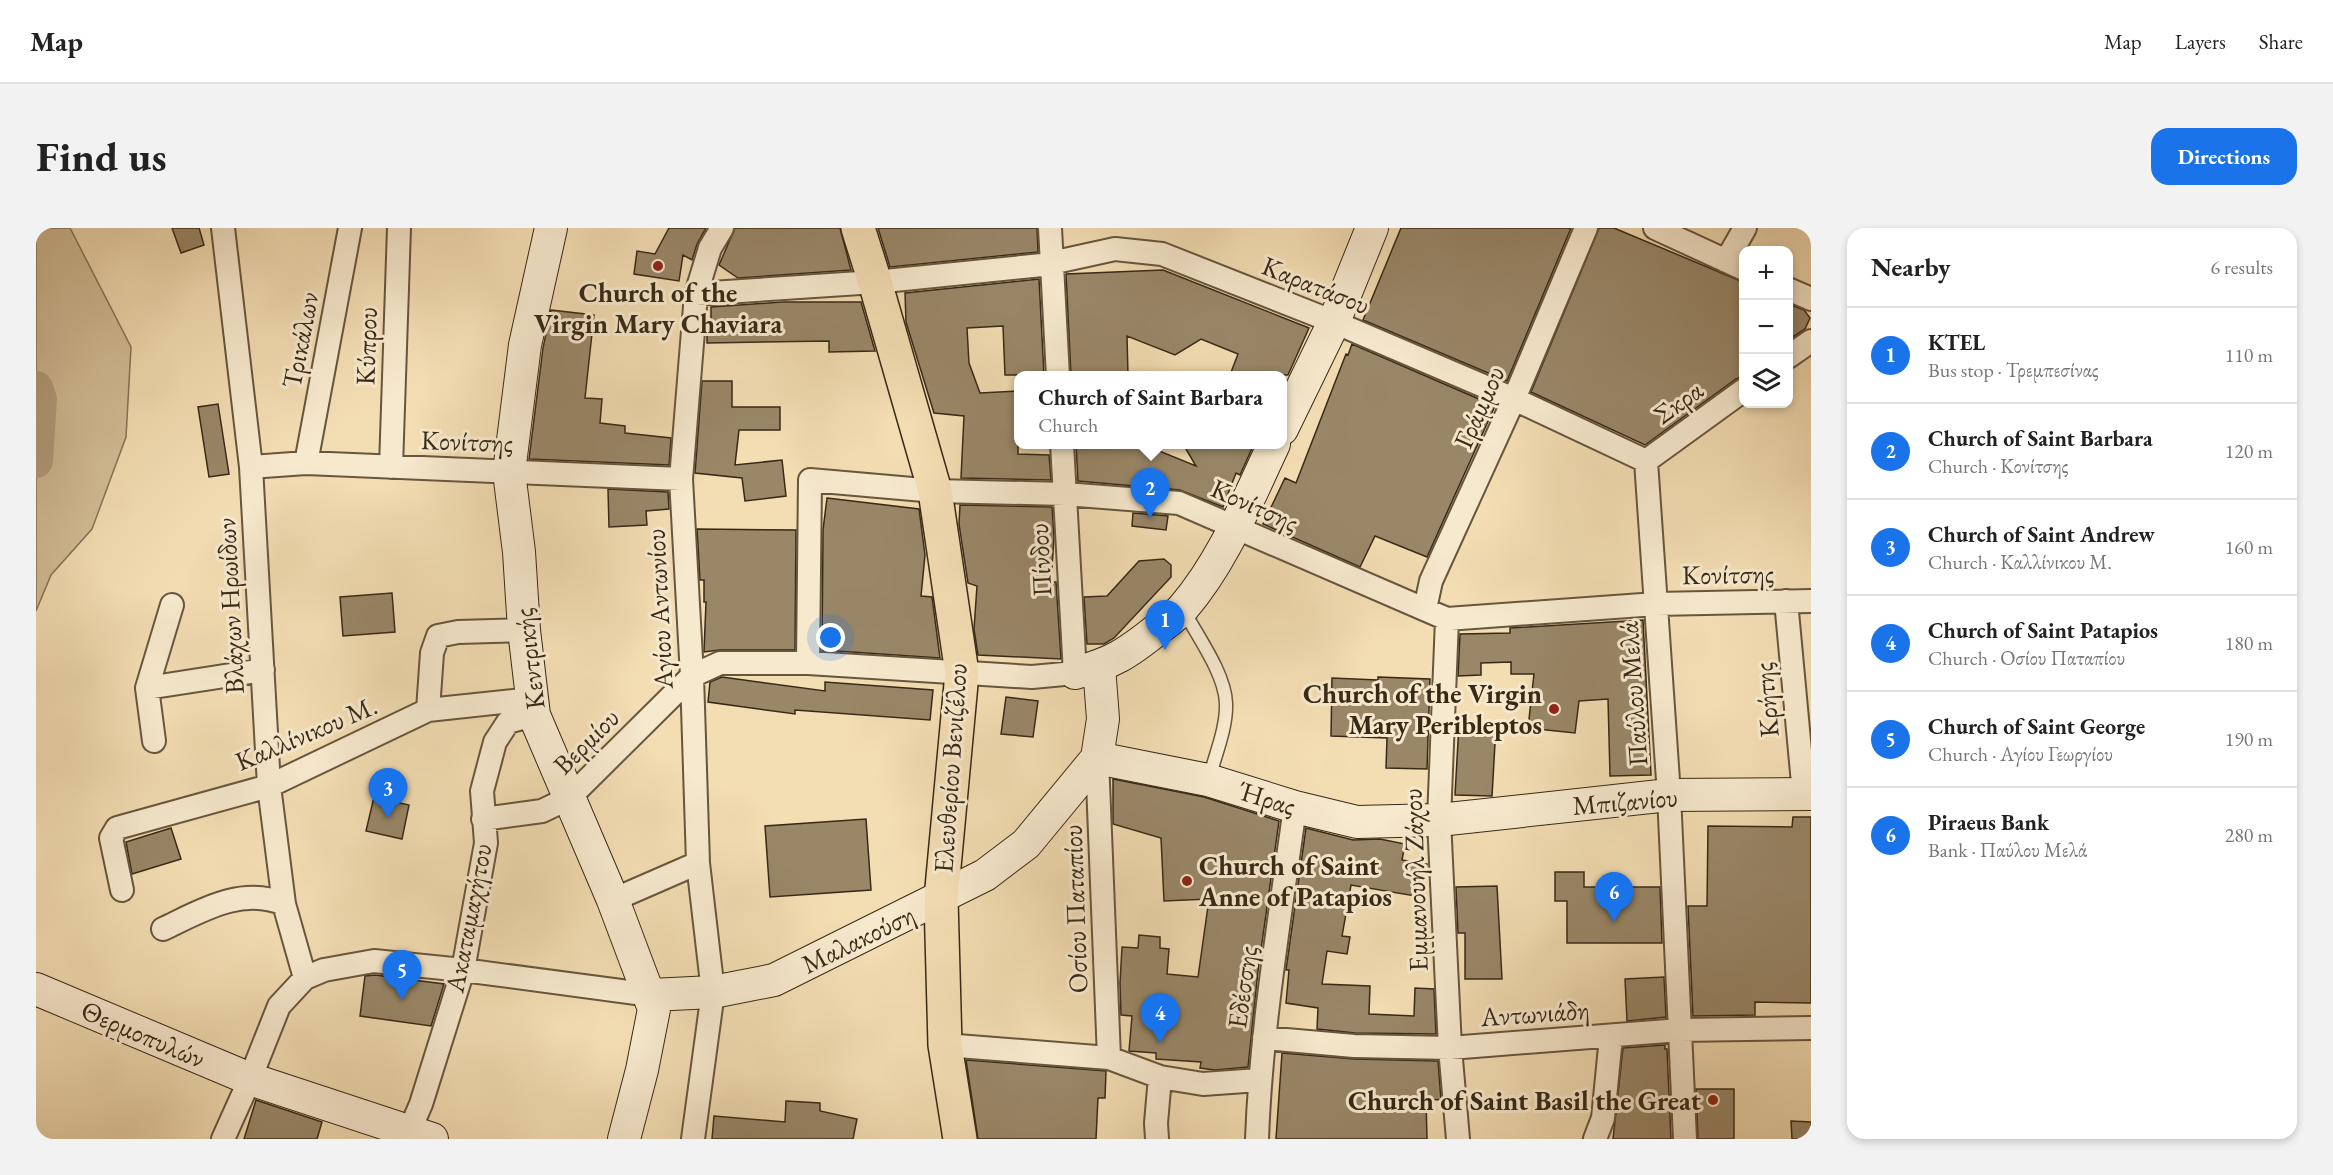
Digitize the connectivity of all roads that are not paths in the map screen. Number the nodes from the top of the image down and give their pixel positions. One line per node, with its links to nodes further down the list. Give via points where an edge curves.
1 (223, 228): 30 (street, Βλάχων Ηρωίδων)
2 (350, 228): 29 (street, Τρικάλων)
3 (399, 228): 31 (street, Κύπρου)
4 (551, 228): 32 (street, Κεντρικής, via 525,345)
5 (722, 228): 17 (street, Αγίου Αντωνίου, via 710,248)
6 (858, 228): 15 (main road, Ελευθερίου Βενιζέλου)
7 (1050, 228): 13 (street)
8 (1372, 228): 19 (street)
9 (1586, 228): 24 (street, Γράμμου)
10 (1655, 228): 14 (street)
11 (1745, 228): 14 (street)
12 (1115, 238): 13 (street, Καρατάσου); 19 (street, Καρατάσου)
13 (1051, 262): 15 (street, Καρατάσου); 22 (street)
14 (1735, 265)
15 (875, 282): 17 (street, Καρατάσου); 34 (main road, Ελευθερίου Βενιζέλου)
16 (1793, 291): 18 (street)
17 (696, 294): 33 (street, Αγίου Αντωνίου)
18 (1811, 299)
19 (1334, 322): 24 (street, Καρατάσου); 25 (street)
20 (1811, 341): 21 (street)
21 (1792, 354)
22 (1058, 371)
23 (1739, 393): 28 (street, Σκρα)
24 (1514, 399): 28 (street, Καρατάσου); 42 (street, Γράμμου, via 1431,582)
25 (1287, 419)
26 (1062, 449): 35 (street, Πίνδου)
27 (1272, 449): 36 (street)
28 (1646, 460): 39 (street, Παύλου Μελά)
29 (306, 463): 30 (street, Κονίτσης); 31 (street, Κονίτσης)
30 (250, 467): 46 (street, Βλάχων Ηρωίδων)
31 (391, 467): 32 (street, Κονίτσης)
32 (509, 472): 33 (street, Κονίτσης); 44 (street, Κεντρικής)
33 (681, 479): 49 (street, Αγίου Αντωνίου)
34 (935, 491): 35 (street, Κονίτσης); 45 (street, Κονίτσης, via 810,480); 48 (main road, Ελευθερίου Βενιζέλου)
35 (1065, 494): 36 (street, Κονίτσης, via 1179,503); 47 (street, Πίνδου)
36 (1234, 528): 41 (street); 42 (street, Κονίτσης)
37 (1786, 601): 38 (street, Κονίτσης); 39 (street, Κονίτσης); 57 (street, Κρήτης)
38 (1811, 601)
39 (1656, 604): 43 (street, Κονίτσης); 58 (street, Παύλου Μελά)
40 (172, 605): 50 (street)
41 (1182, 609): 47 (street, via 1129,652); 55 (lane, via 1223,684 1226,703 1225,722)
42 (1425, 609): 43 (street, Κονίτσης)
43 (1448, 619): 62 (street, Εμμανουήλ Ζάχου)
44 (524, 630): 51 (street, Κεντρικής); 52 (street, via 438,636 432,653)
45 (807, 663): 48 (street, Βερμίου); 49 (street, Βερμίου, via 720,663)
46 (262, 670): 50 (street); 56 (street, Βλάχων Ηρωίδων)
47 (1087, 670): 48 (street, Βερμίου, via 1032,677); 54 (street, via 1103,719)
48 (962, 673): 65 (main road, Ελευθερίου Βενιζέλου)
49 (692, 676): 59 (street, Βερμίου); 63 (street, Αγίου Αντωνίου)
50 (147, 688): 53 (street)
51 (532, 707): 52 (street, Καλλίνικου Μ.); 59 (street, Κεντρικής); 61 (street, Ακαταμαχήτου, via 507,722 495,742 482,791)
52 (428, 710): 56 (street, Καλλίνικου Μ.)
53 (154, 741)
54 (1097, 758): 55 (street, Ήρας); 65 (street, Μαλακούση, via 1026,844 985,875); 80 (street, Οσίου Παταπίου)
55 (1208, 780): 60 (street, Ήρας)
56 (269, 786): 64 (street, Καλλίνικου Μ., via 117,828 111,838); 67 (street, Βλάχων Ηρωίδων)
57 (1807, 794): 58 (street, Μπιζανίου)
58 (1669, 795): 62 (street, Μπιζανίου); 75 (street, Παύλου Μελά)
59 (569, 798): 61 (street, Βερμίου, via 542,812); 66 (street, Κεντρικής)
60 (1295, 807): 62 (street, Ήρας, via 1357,822); 77 (street, Εδέσσης)
61 (483, 819): 69 (street, Ακαταμαχήτου, via 486,843)
62 (1439, 820): 79 (street, Εμμανουήλ Ζάχου)
63 (698, 864): 66 (street); 72 (street, Αγίου Αντωνίου)
64 (122, 890)
65 (941, 898): 72 (street, Μαλακούση, via 774,980); 78 (main road, Ελευθερίου Βενιζέλου)
66 (613, 900): 73 (street, Κεντρικής)
67 (284, 904): 68 (street, via 245,897 217,903); 70 (street, Βλάχων Ηρωίδων)
68 (164, 929)
69 (463, 970): 70 (street, via 374,962 324,970); 73 (street); 84 (street, Ακαταμαχήτου, via 421,1104)
70 (304, 978): 82 (street, via 279,1006)
71 (36, 989): 82 (street, Θερμοπυλών)
72 (713, 992): 73 (street, Μαλακούση); 87 (street, Αγίου Αντωνίου)
73 (651, 995): 86 (street, Κεντρικής, via 654,1009)
74 (1811, 1028): 75 (street, Αντωνιάδη)
75 (1680, 1030): 76 (street, Αντωνιάδη); 93 (street, Παύλου Μελά)
76 (1611, 1037): 79 (street, Αντωνιάδη); 92 (street, via 1603,1118)
77 (1264, 1038): 79 (street, Αντωνιάδη, via 1354,1046); 83 (street, Εδέσσης)
78 (945, 1045): 80 (street); 88 (main road, Ελευθερίου Βενιζέλου)
79 (1450, 1048): 91 (street, Εμμανουήλ Ζάχου)
80 (1109, 1058): 81 (street)
81 (1160, 1077): 83 (street, via 1203,1084); 89 (street)
82 (250, 1079): 84 (street, Θερμοπυλών); 85 (street)
83 (1259, 1080): 90 (street, Εδέσσης)
84 (416, 1137)
85 (223, 1139)
86 (624, 1139)
87 (693, 1139)
88 (960, 1139)
89 (1157, 1139)
90 (1257, 1139)
91 (1458, 1139)
92 (1595, 1139)
93 (1684, 1139)

